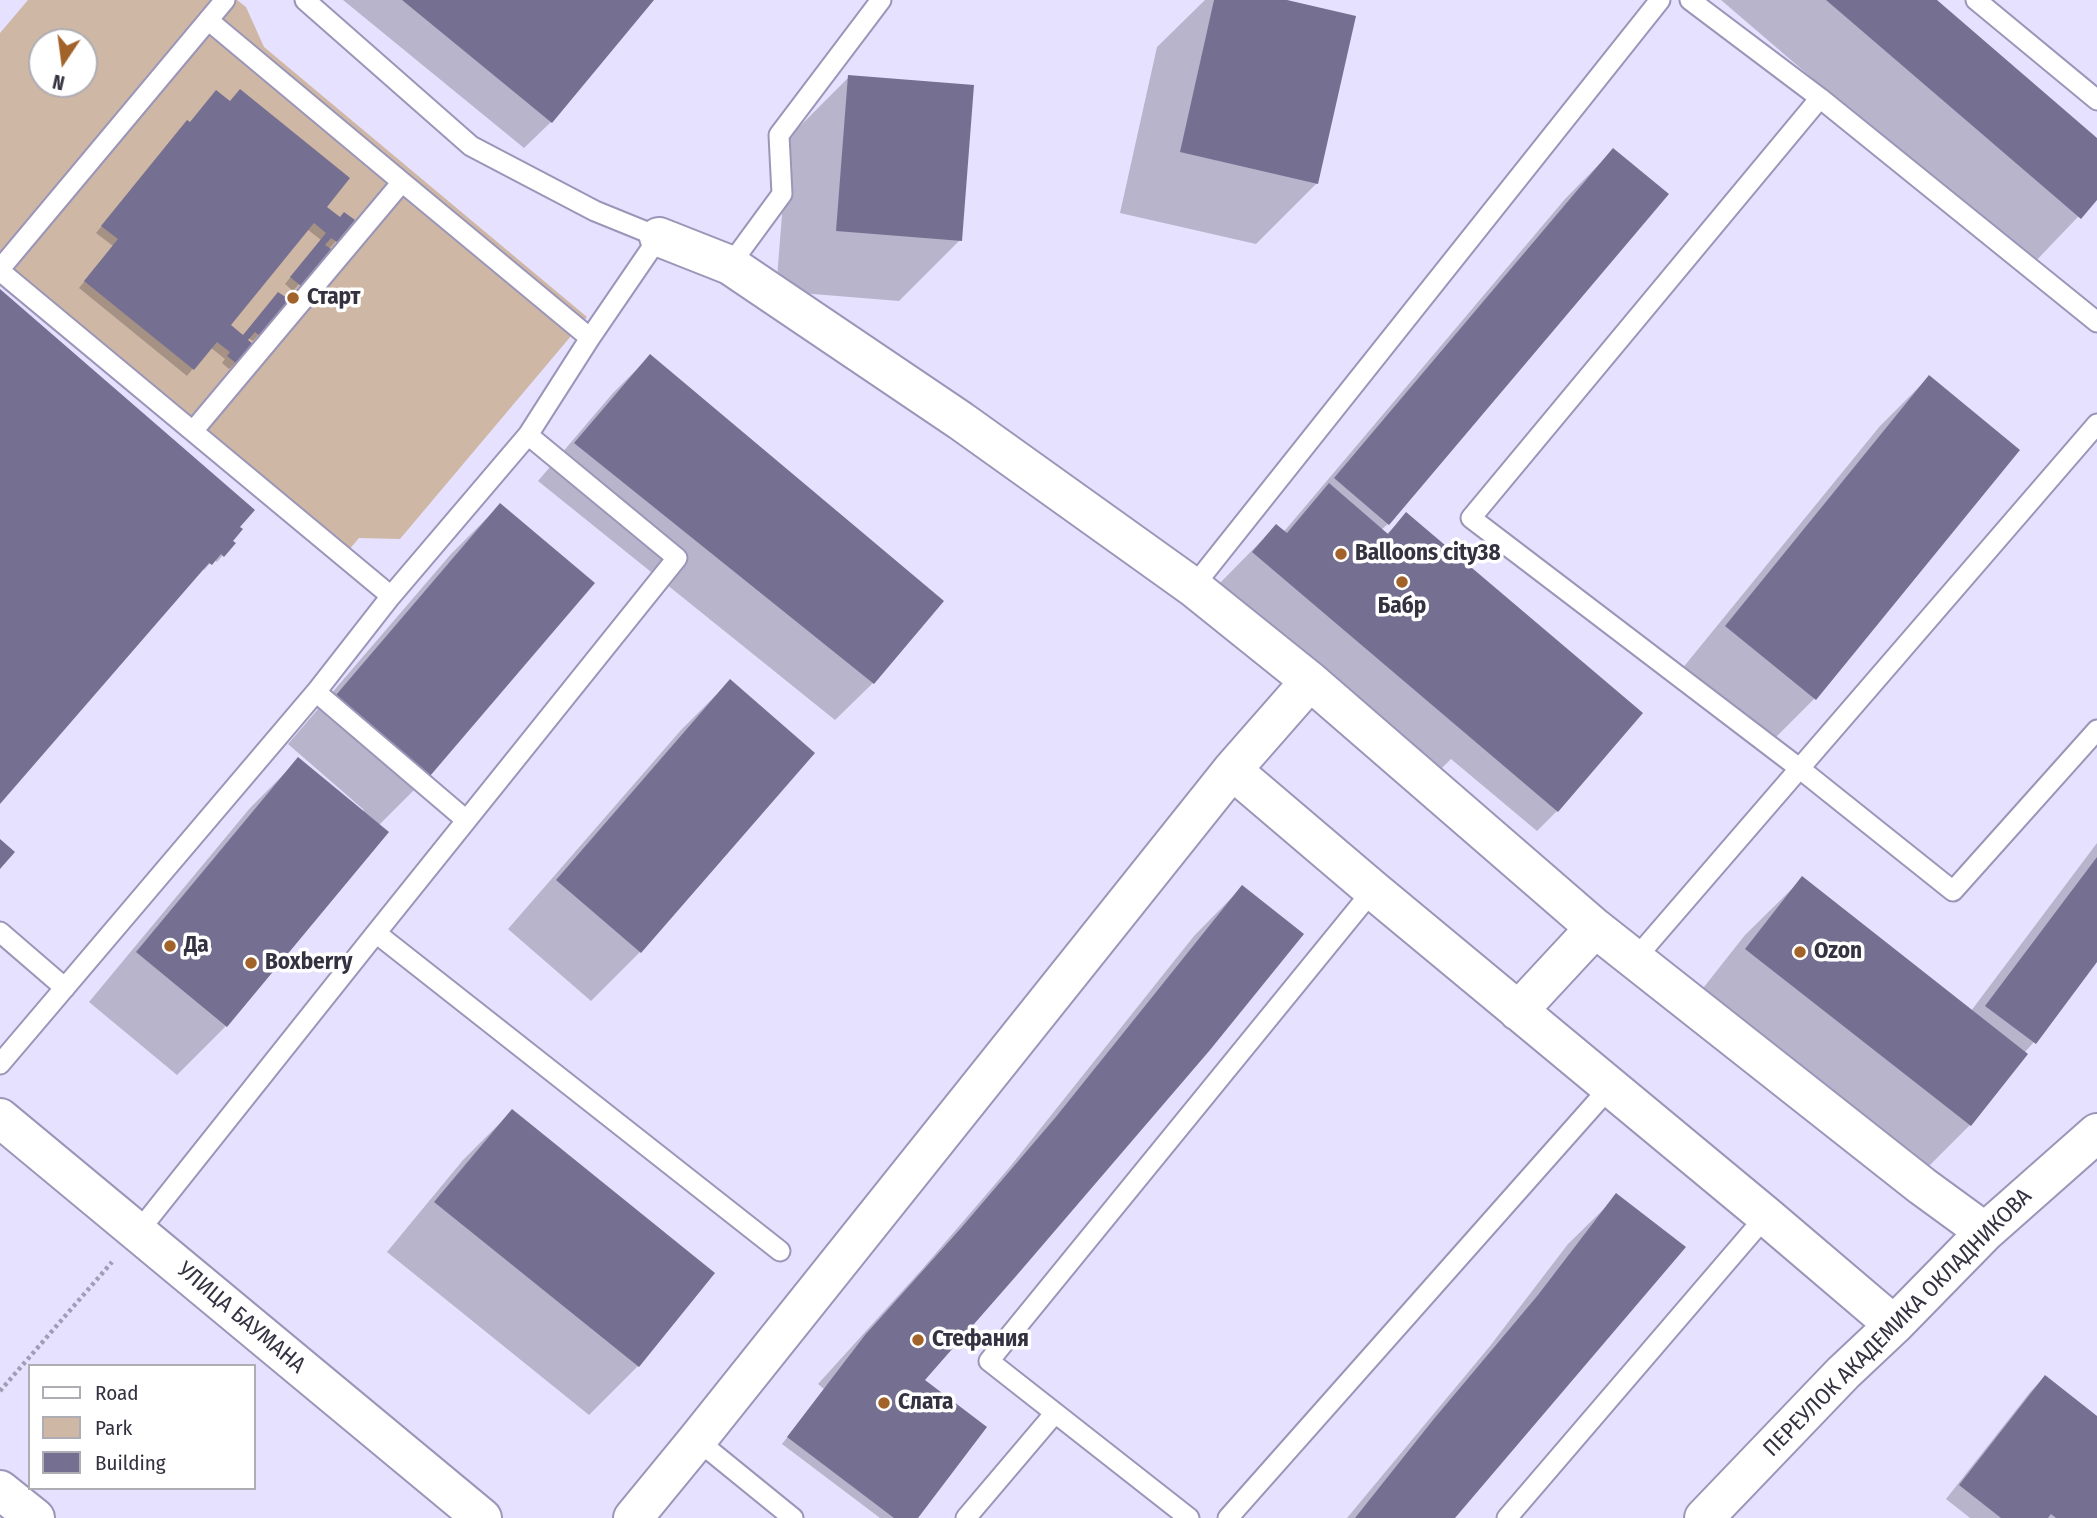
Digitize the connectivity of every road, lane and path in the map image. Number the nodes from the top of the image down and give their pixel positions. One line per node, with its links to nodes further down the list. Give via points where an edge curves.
1 (225, 0): 7 (lane)
2 (305, 0): 11 (lane, via 471,146 595,211)
3 (881, 0): 12 (lane, via 779,135 782,194)
4 (1660, 0): 19 (lane)
5 (1690, 0): 8 (lane)
6 (1976, 0): 9 (lane)
7 (208, 20): 10 (lane); 13 (lane)
8 (1820, 98): 14 (lane); 24 (lane, via 1471,517)
9 (2097, 100)
10 (402, 182): 15 (lane); 17 (lane)
11 (659, 237): 12 (street); 15 (lane)
12 (730, 265): 19 (street, via 961,421)
13 (0, 270): 17 (lane)
14 (2097, 322)
15 (590, 338): 18 (lane)
16 (2097, 424): 24 (lane)
17 (193, 431): 20 (lane)
18 (528, 435): 20 (lane); 26 (lane, via 677,558)
19 (1193, 587): 21 (street)
20 (391, 596): 22 (lane)
21 (1310, 681): 25 (street); 28 (street)
22 (316, 692): 26 (lane); 32 (lane)
23 (2097, 730): 24 (lane, via 1953,891)
24 (1798, 768): 31 (lane)
25 (1232, 770): 27 (street); 45 (street)
26 (466, 820): 30 (lane)
27 (1373, 890): 33 (street); 44 (lane, via 989,1361)
28 (1595, 928): 31 (street); 33 (street)
29 (0, 932): 32 (lane)
30 (376, 933): 39 (lane); 41 (lane)
31 (1634, 959): 40 (street)
32 (65, 988): 34 (lane)
33 (1518, 1011): 35 (street)
34 (0, 1064)
35 (1610, 1087): 38 (street); 53 (lane)
36 (0, 1118): 39 (street, УЛИЦА БАУМАНА)
37 (2097, 1133): 40 (street, ПЕРЕУЛОК АКАДЕМИКА ОКЛАДНИКОВА)
38 (1766, 1216): 42 (street); 54 (lane)
39 (138, 1232): 43 (path); 48 (street, УЛИЦА БАУМАНА)
40 (1985, 1232): 42 (street, ПЕРЕУЛОК АКАДЕМИКА ОКЛАДНИКОВА)
41 (780, 1251)
42 (1894, 1325): 55 (street, ПЕРЕУЛОК АКАДЕМИКА ОКЛАДНИКОВА)
43 (0, 1391)
44 (1055, 1413): 51 (lane); 52 (lane)
45 (697, 1440): 49 (street); 50 (lane)
46 (0, 1490): 47 (street)
47 (35, 1518)
48 (482, 1518)
49 (633, 1518)
50 (793, 1518)
51 (966, 1518)
52 (1189, 1518)
53 (1228, 1518)
54 (1507, 1518)
55 (1704, 1518)

